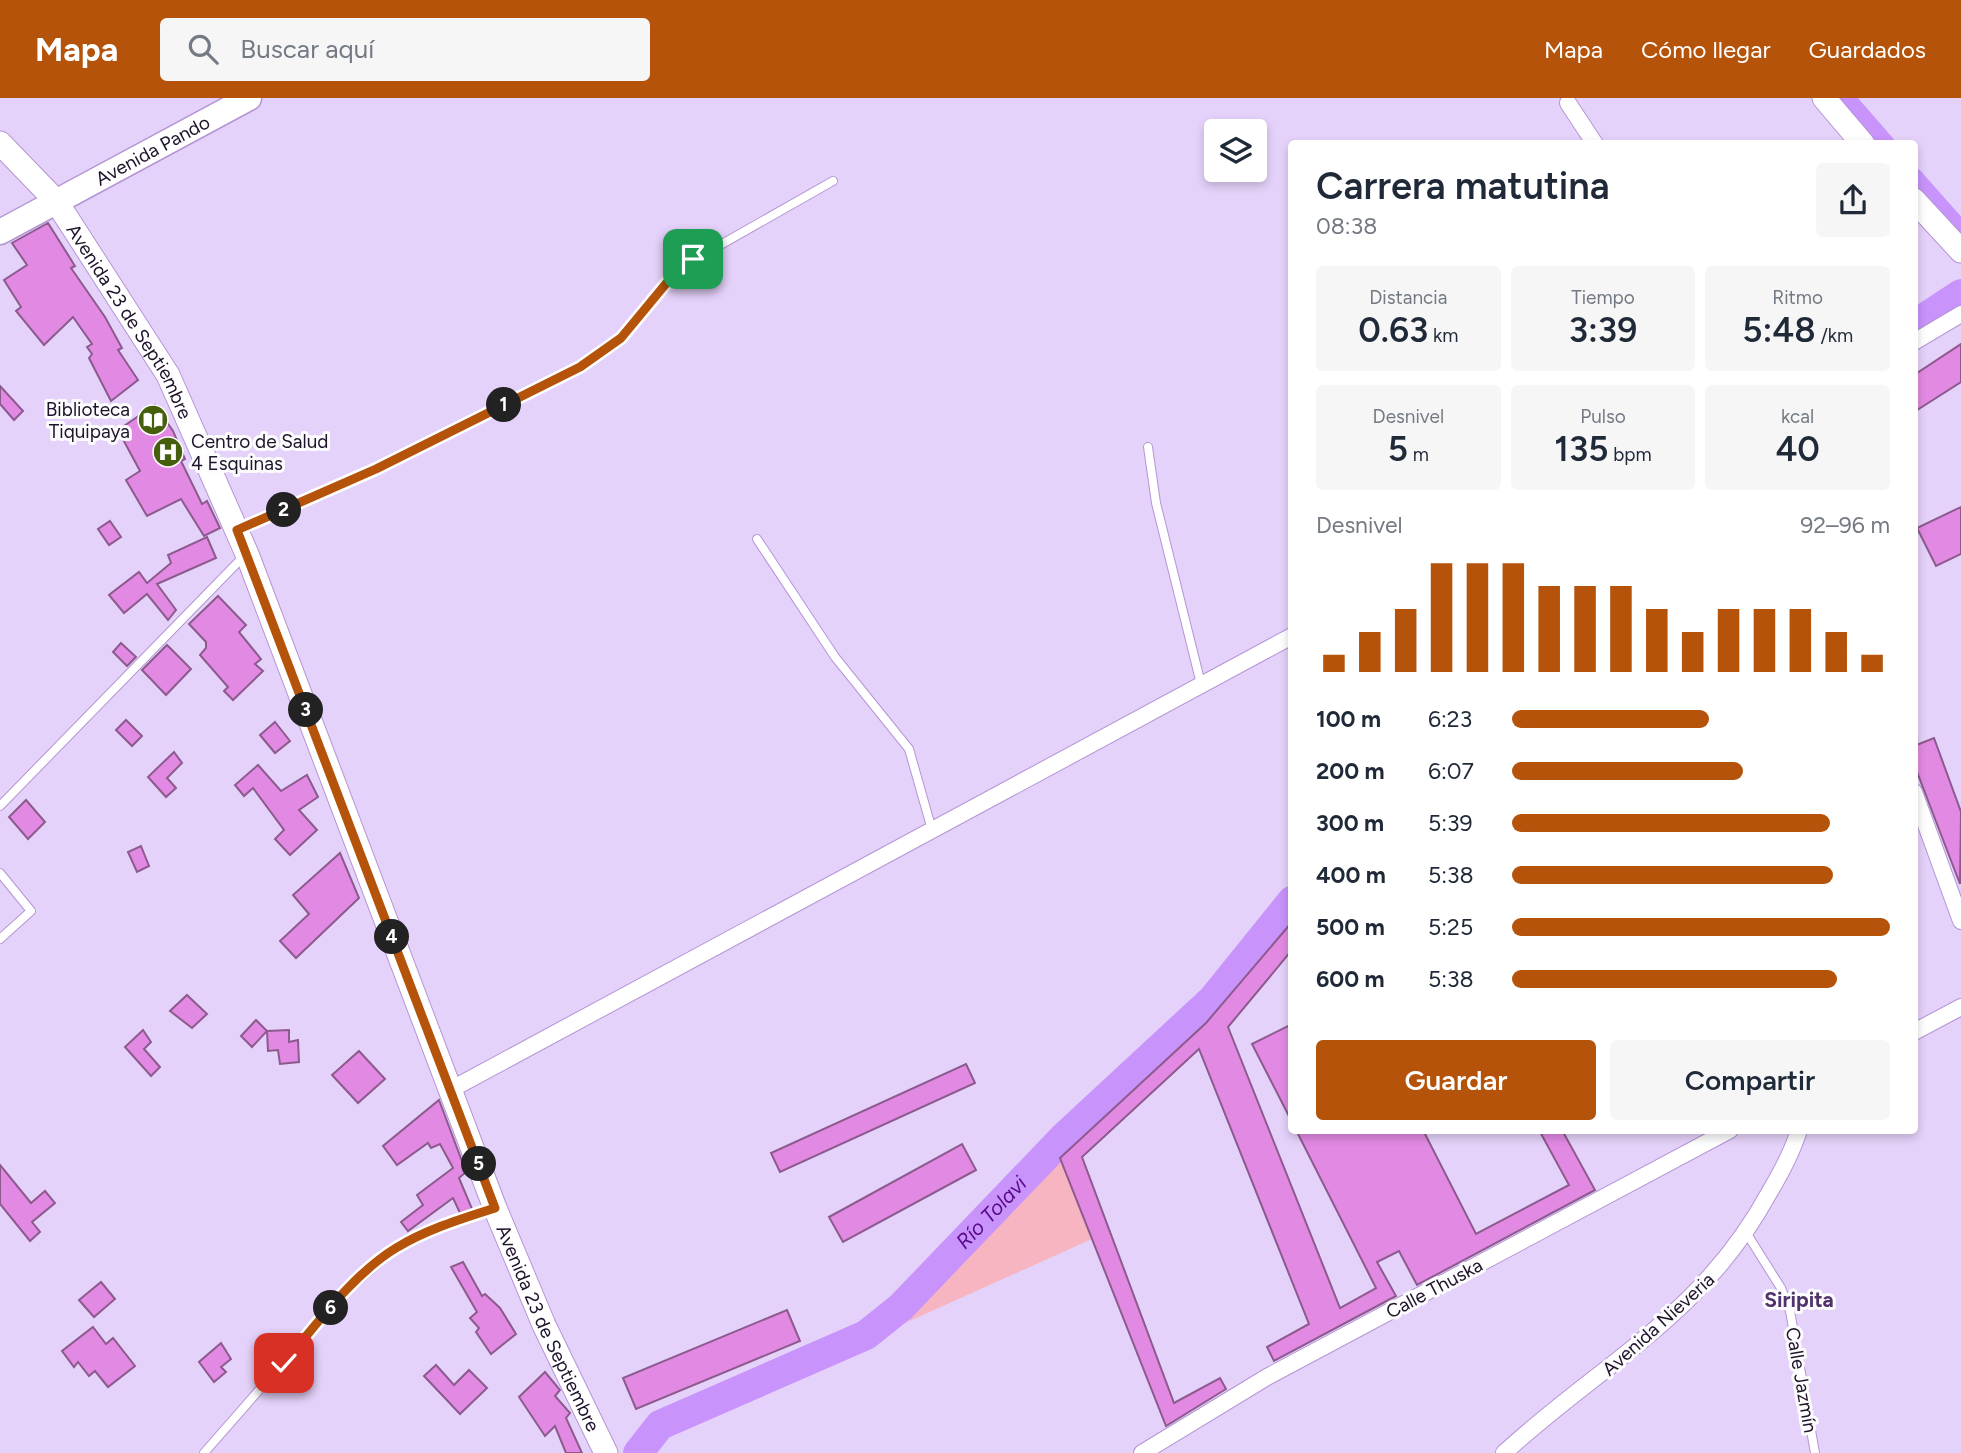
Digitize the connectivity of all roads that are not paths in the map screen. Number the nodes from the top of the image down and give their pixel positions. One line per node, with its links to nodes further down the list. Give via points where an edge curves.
1 (249, 98): 8 (main road, Avenida Pando)
2 (1824, 98): 5 (main road)
3 (1568, 103): 4 (street)
4 (1592, 140)
5 (1860, 140)
6 (0, 143): 8 (main road, Avenida 23 de Septiembre)
7 (833, 181): 15 (lane, via 685,265 621,338 580,367 376,469)
8 (57, 201): 10 (main road, Avenida Pando); 15 (main road, Avenida 23 de Septiembre, via 168,375)
9 (1918, 204): 11 (main road)
10 (0, 232)
11 (1961, 251)
12 (1961, 314): 13 (street)
13 (1918, 340)
14 (1148, 447): 19 (lane, via 1156,503)
15 (237, 530): 17 (main road, Avenida 23 de Septiembre)
16 (757, 539): 22 (lane, via 835,657 909,749)
17 (247, 554): 21 (lane); 28 (main road, Avenida 23 de Septiembre)
18 (1288, 638): 19 (street)
19 (1200, 684): 22 (street)
20 (1918, 803): 24 (street)
21 (0, 806)
22 (932, 830): 28 (street)
23 (0, 873): 25 (lane, via 31,911)
24 (1961, 921)
25 (0, 939)
26 (1961, 1007): 27 (street)
27 (1918, 1030)
28 (450, 1090): 31 (main road, Avenida 23 de Septiembre)
29 (1723, 1134): 33 (street, Calle Thuska, via 1267,1377)
30 (1797, 1134): 32 (street, Avenida Nieveria, via 1793,1150)
31 (495, 1208): 34 (lane, via 434,1228 394,1249 344,1293); 35 (main road, Avenida 23 de Septiembre, via 544,1325)
32 (1747, 1234): 37 (street, Avenida Nieveria, via 1706,1284 1640,1345); 38 (lane, Calle Jazmín, via 1790,1311)
33 (1167, 1447): 36 (street, Calle Thuska)
34 (204, 1453)
35 (606, 1453)
36 (1142, 1453)
37 (1504, 1453)
38 (1815, 1453)

